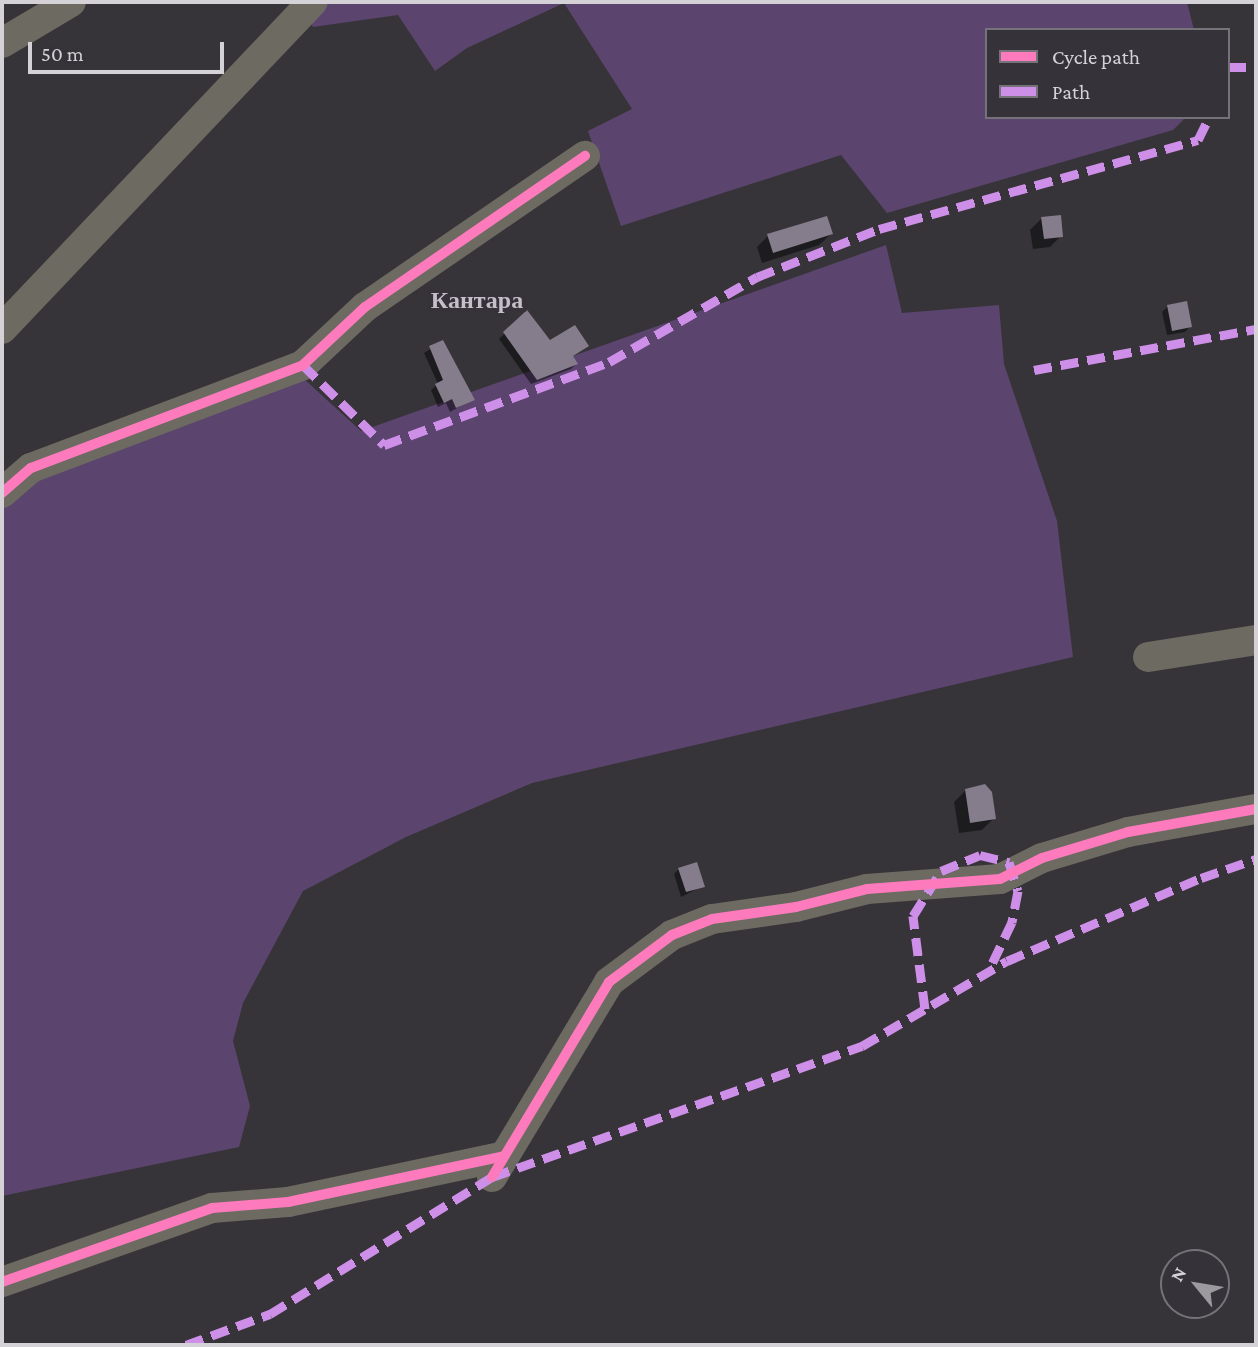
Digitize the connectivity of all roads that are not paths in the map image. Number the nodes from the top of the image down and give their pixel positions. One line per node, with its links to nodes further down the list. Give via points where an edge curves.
1 (71, 2): 3 (street)
2 (312, 2): 5 (street)
3 (2, 43)
4 (585, 156): 6 (street, via 365,307 303,365 31,468)
5 (2, 329)
6 (2, 493)
7 (1256, 640): 8 (street)
8 (1148, 657)
9 (1256, 809): 10 (street, via 1128,832 1042,858 1000,879 867,889 796,907 712,919 673,935 608,982 498,1167 288,1202 212,1208)
10 (2, 1282)

